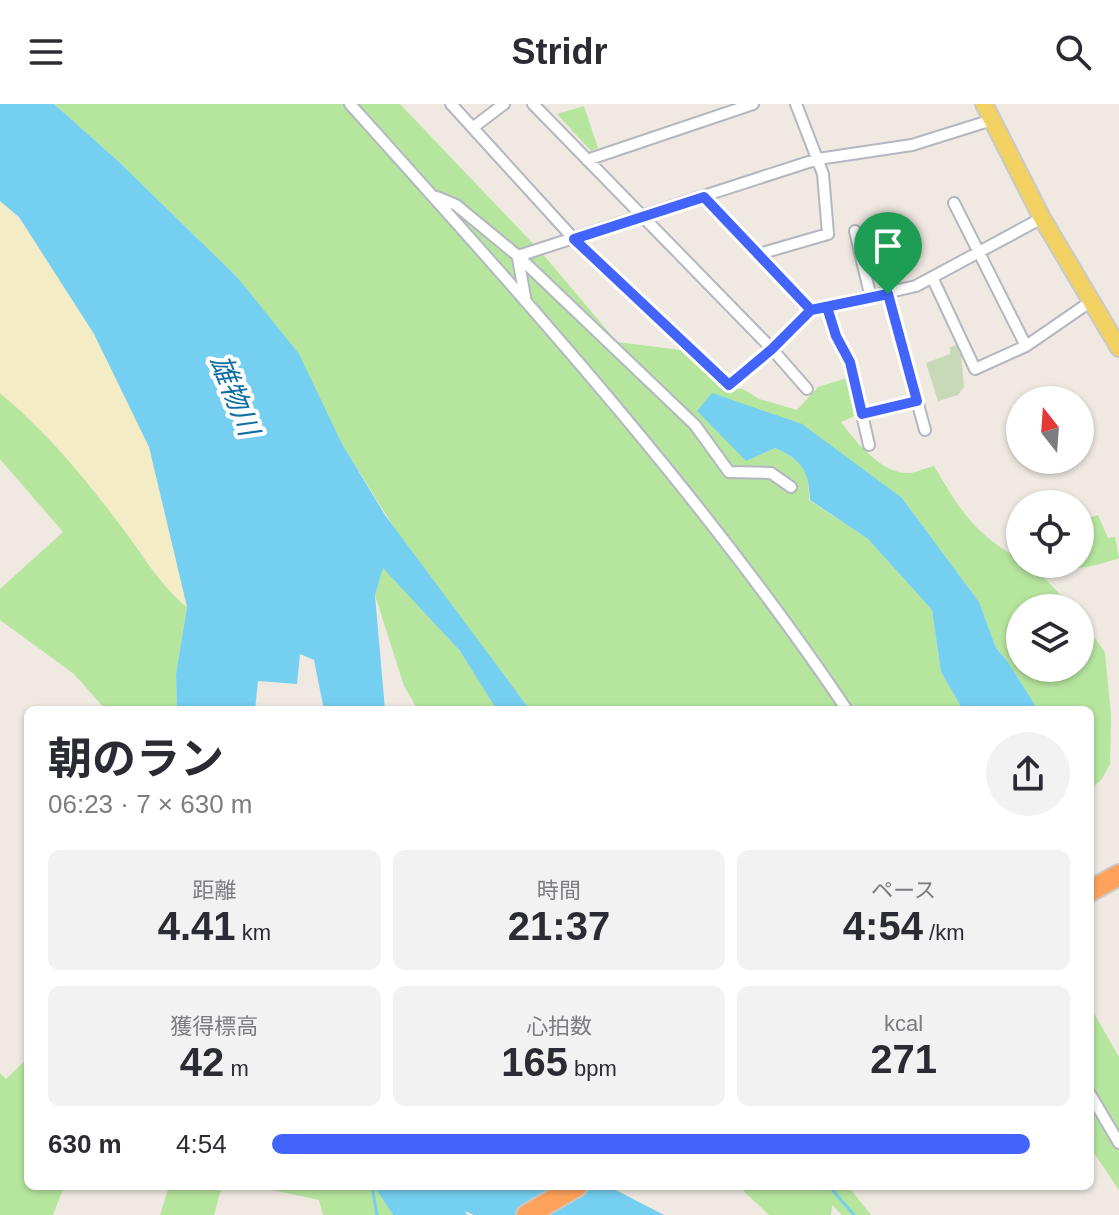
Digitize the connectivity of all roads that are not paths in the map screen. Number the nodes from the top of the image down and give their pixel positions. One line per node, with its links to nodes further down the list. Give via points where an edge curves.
1 (350, 104): 12 (street)
2 (451, 104): 9 (street)
3 (504, 104): 9 (street)
4 (533, 104): 11 (street)
5 (753, 104): 11 (street)
6 (796, 104): 10 (street)
7 (984, 104): 8 (main road)
8 (992, 120): 10 (street, via 912,145); 16 (main road)
9 (475, 126): 18 (street)
10 (818, 159): 13 (street); 20 (street, via 828,234)
11 (587, 160): 15 (street)
12 (433, 196): 21 (street, via 456,205); 25 (street)
13 (704, 197): 15 (street); 20 (street)
14 (954, 203): 19 (street)
15 (642, 216): 18 (street); 31 (street)
16 (1042, 218): 19 (street); 26 (main road)
17 (855, 231): 24 (street)
18 (574, 239): 21 (street); 31 (street, via 729,385)
19 (979, 252): 22 (street); 29 (street)
20 (759, 254): 28 (street)
21 (518, 256): 25 (street); 37 (street, via 695,425 729,472 771,473)
22 (932, 277): 23 (street); 29 (street, via 975,369)
23 (888, 294): 24 (street); 33 (street)
24 (871, 298): 27 (street)
25 (525, 300): 38 (street, via 745,564)
26 (1090, 302): 29 (street); 30 (main road)
27 (827, 307): 28 (street); 34 (street, via 850,362)
28 (811, 310): 31 (street)
29 (1026, 346)
30 (1119, 348)
31 (772, 349): 32 (street)
32 (807, 389)
33 (917, 401): 34 (street); 35 (street)
34 (862, 414): 36 (street)
35 (925, 430)
36 (869, 445)
37 (791, 487)
38 (844, 706)
39 (1119, 875): 40 (highway)
40 (1094, 889)
41 (1094, 1101): 42 (street)
42 (1119, 1143)
43 (570, 1190): 44 (highway)
44 (527, 1215)

